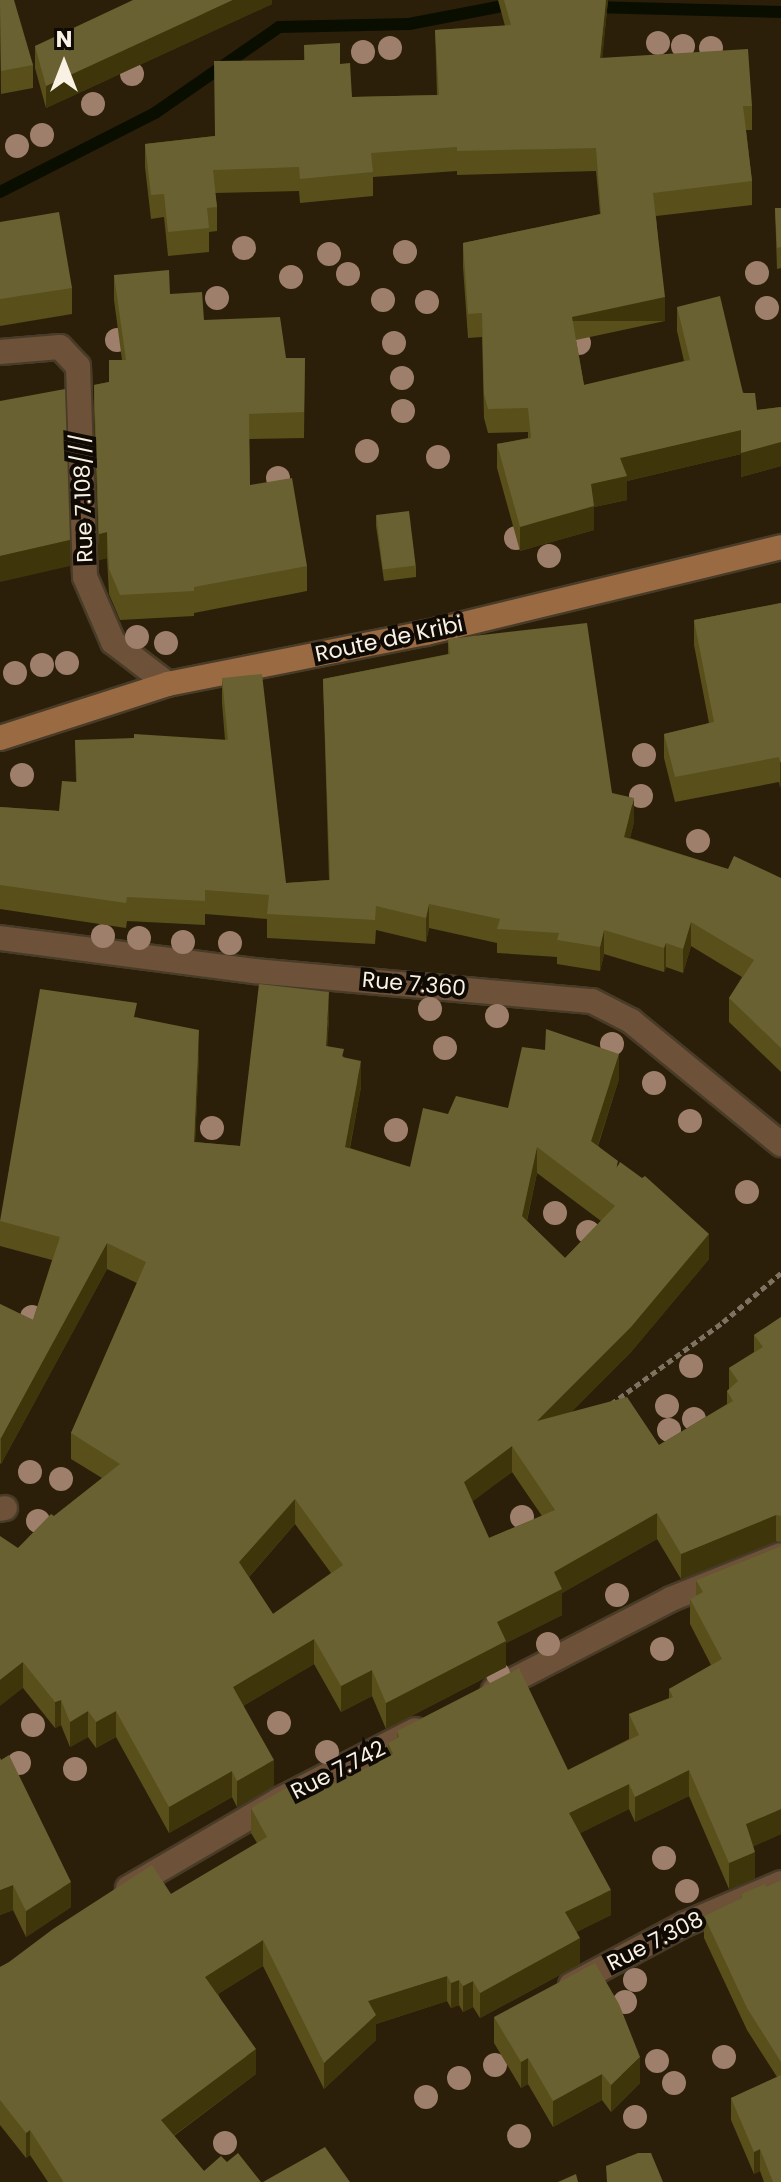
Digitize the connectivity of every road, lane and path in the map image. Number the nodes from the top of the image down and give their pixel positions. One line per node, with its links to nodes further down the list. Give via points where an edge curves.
1 (0, 352): 3 (street, Rue 7.108///, via 60,347 78,366 85,577 113,642)
2 (781, 547): 3 (main road, Route de Kribi, via 426,633)
3 (168, 684): 4 (main road, Route de Kribi)
4 (0, 738)
5 (0, 938): 6 (street, Rue 7.360, via 254,971 592,1001 631,1021)
6 (781, 1144)
7 (781, 1273): 8 (path)
8 (607, 1407)
9 (781, 1555): 10 (street, via 671,1599)
10 (475, 1700)
11 (433, 1721): 13 (street, Rue 7.742, via 279,1800)
12 (781, 1883): 14 (street, Rue 7.308, via 685,1924)
13 (108, 1901)
14 (546, 1999)

